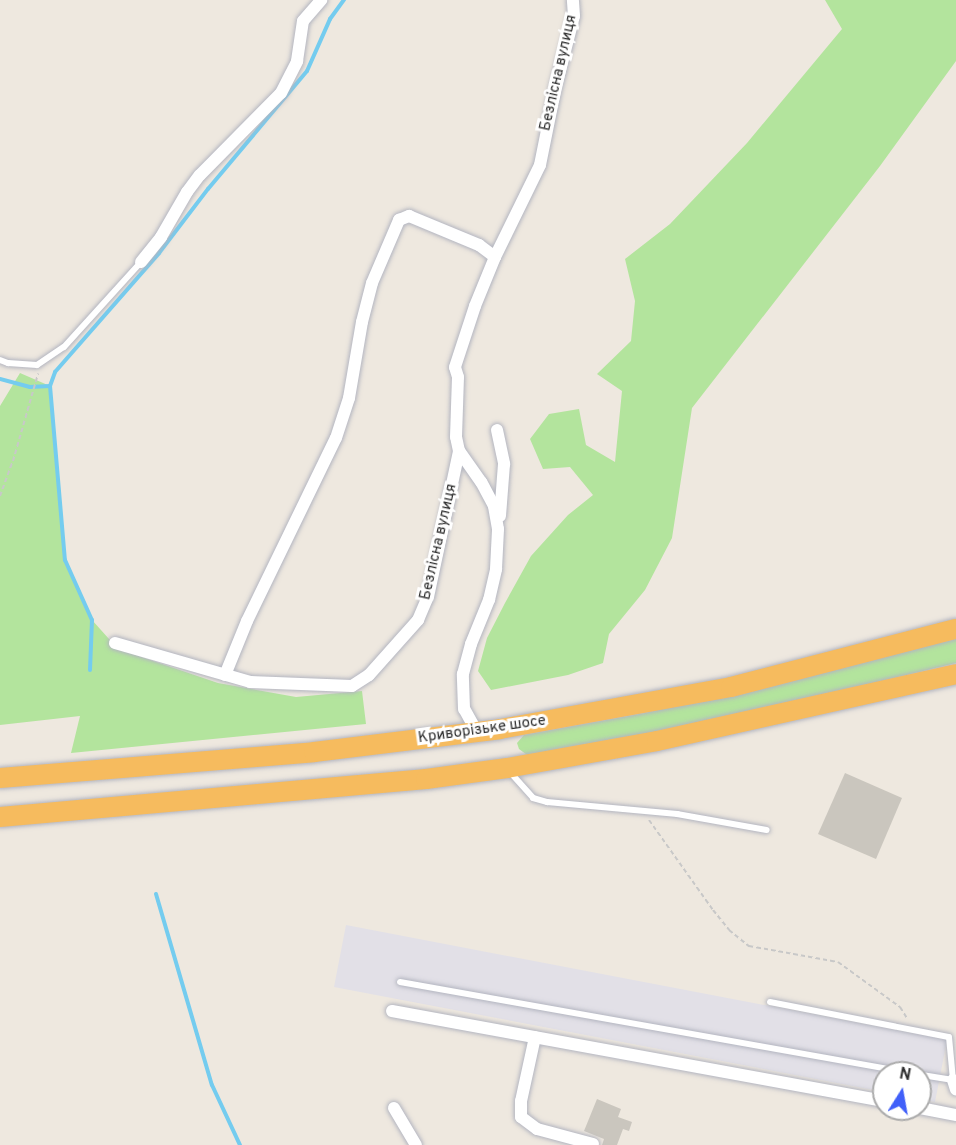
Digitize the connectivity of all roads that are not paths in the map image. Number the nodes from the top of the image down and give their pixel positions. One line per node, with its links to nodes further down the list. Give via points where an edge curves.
1 (321, 0): 4 (street, via 303,21 297,61 281,93 200,175)
2 (573, 0): 3 (street, Безлісна вулиця, via 574,16 540,165)
3 (495, 257): 7 (street, Безлісна вулиця, via 455,367); 12 (street, via 479,245 409,216 399,220 372,283 349,398 336,438)
4 (141, 262): 5 (lane, via 64,347 37,365)
5 (0, 360)
6 (497, 430): 8 (street, via 504,464)
7 (459, 451): 8 (street, Безлісна вулиця, via 494,506); 12 (street, Безлісна вулиця, via 428,597 418,620 369,675 352,686 250,682)
8 (498, 529): 13 (street, Безлісна вулиця, via 496,569 489,600 463,674 464,709)
9 (956, 629): 13 (highway, Криворізьке шосе, via 731,687)
10 (116, 643): 12 (street, Безлісна вулиця)
11 (956, 674): 14 (highway, via 657,741)
12 (225, 675)
13 (477, 732): 15 (highway, Криворізьке шосе, via 314,752)
14 (507, 768): 16 (highway, via 426,779); 17 (lane, via 533,798 547,802 631,809)
15 (0, 778)
16 (0, 817)
17 (767, 830)
18 (400, 982): 22 (lane)
19 (770, 1002): 24 (lane, via 949,1037)
20 (392, 1011): 21 (street)
21 (535, 1037): 25 (street); 29 (street, via 521,1117 537,1130)
22 (872, 1066)
23 (932, 1079): 24 (lane)
24 (954, 1085)
25 (872, 1099)
26 (394, 1108): 30 (street)
27 (932, 1110): 28 (street)
28 (956, 1115)
29 (593, 1144)
30 (416, 1145)

